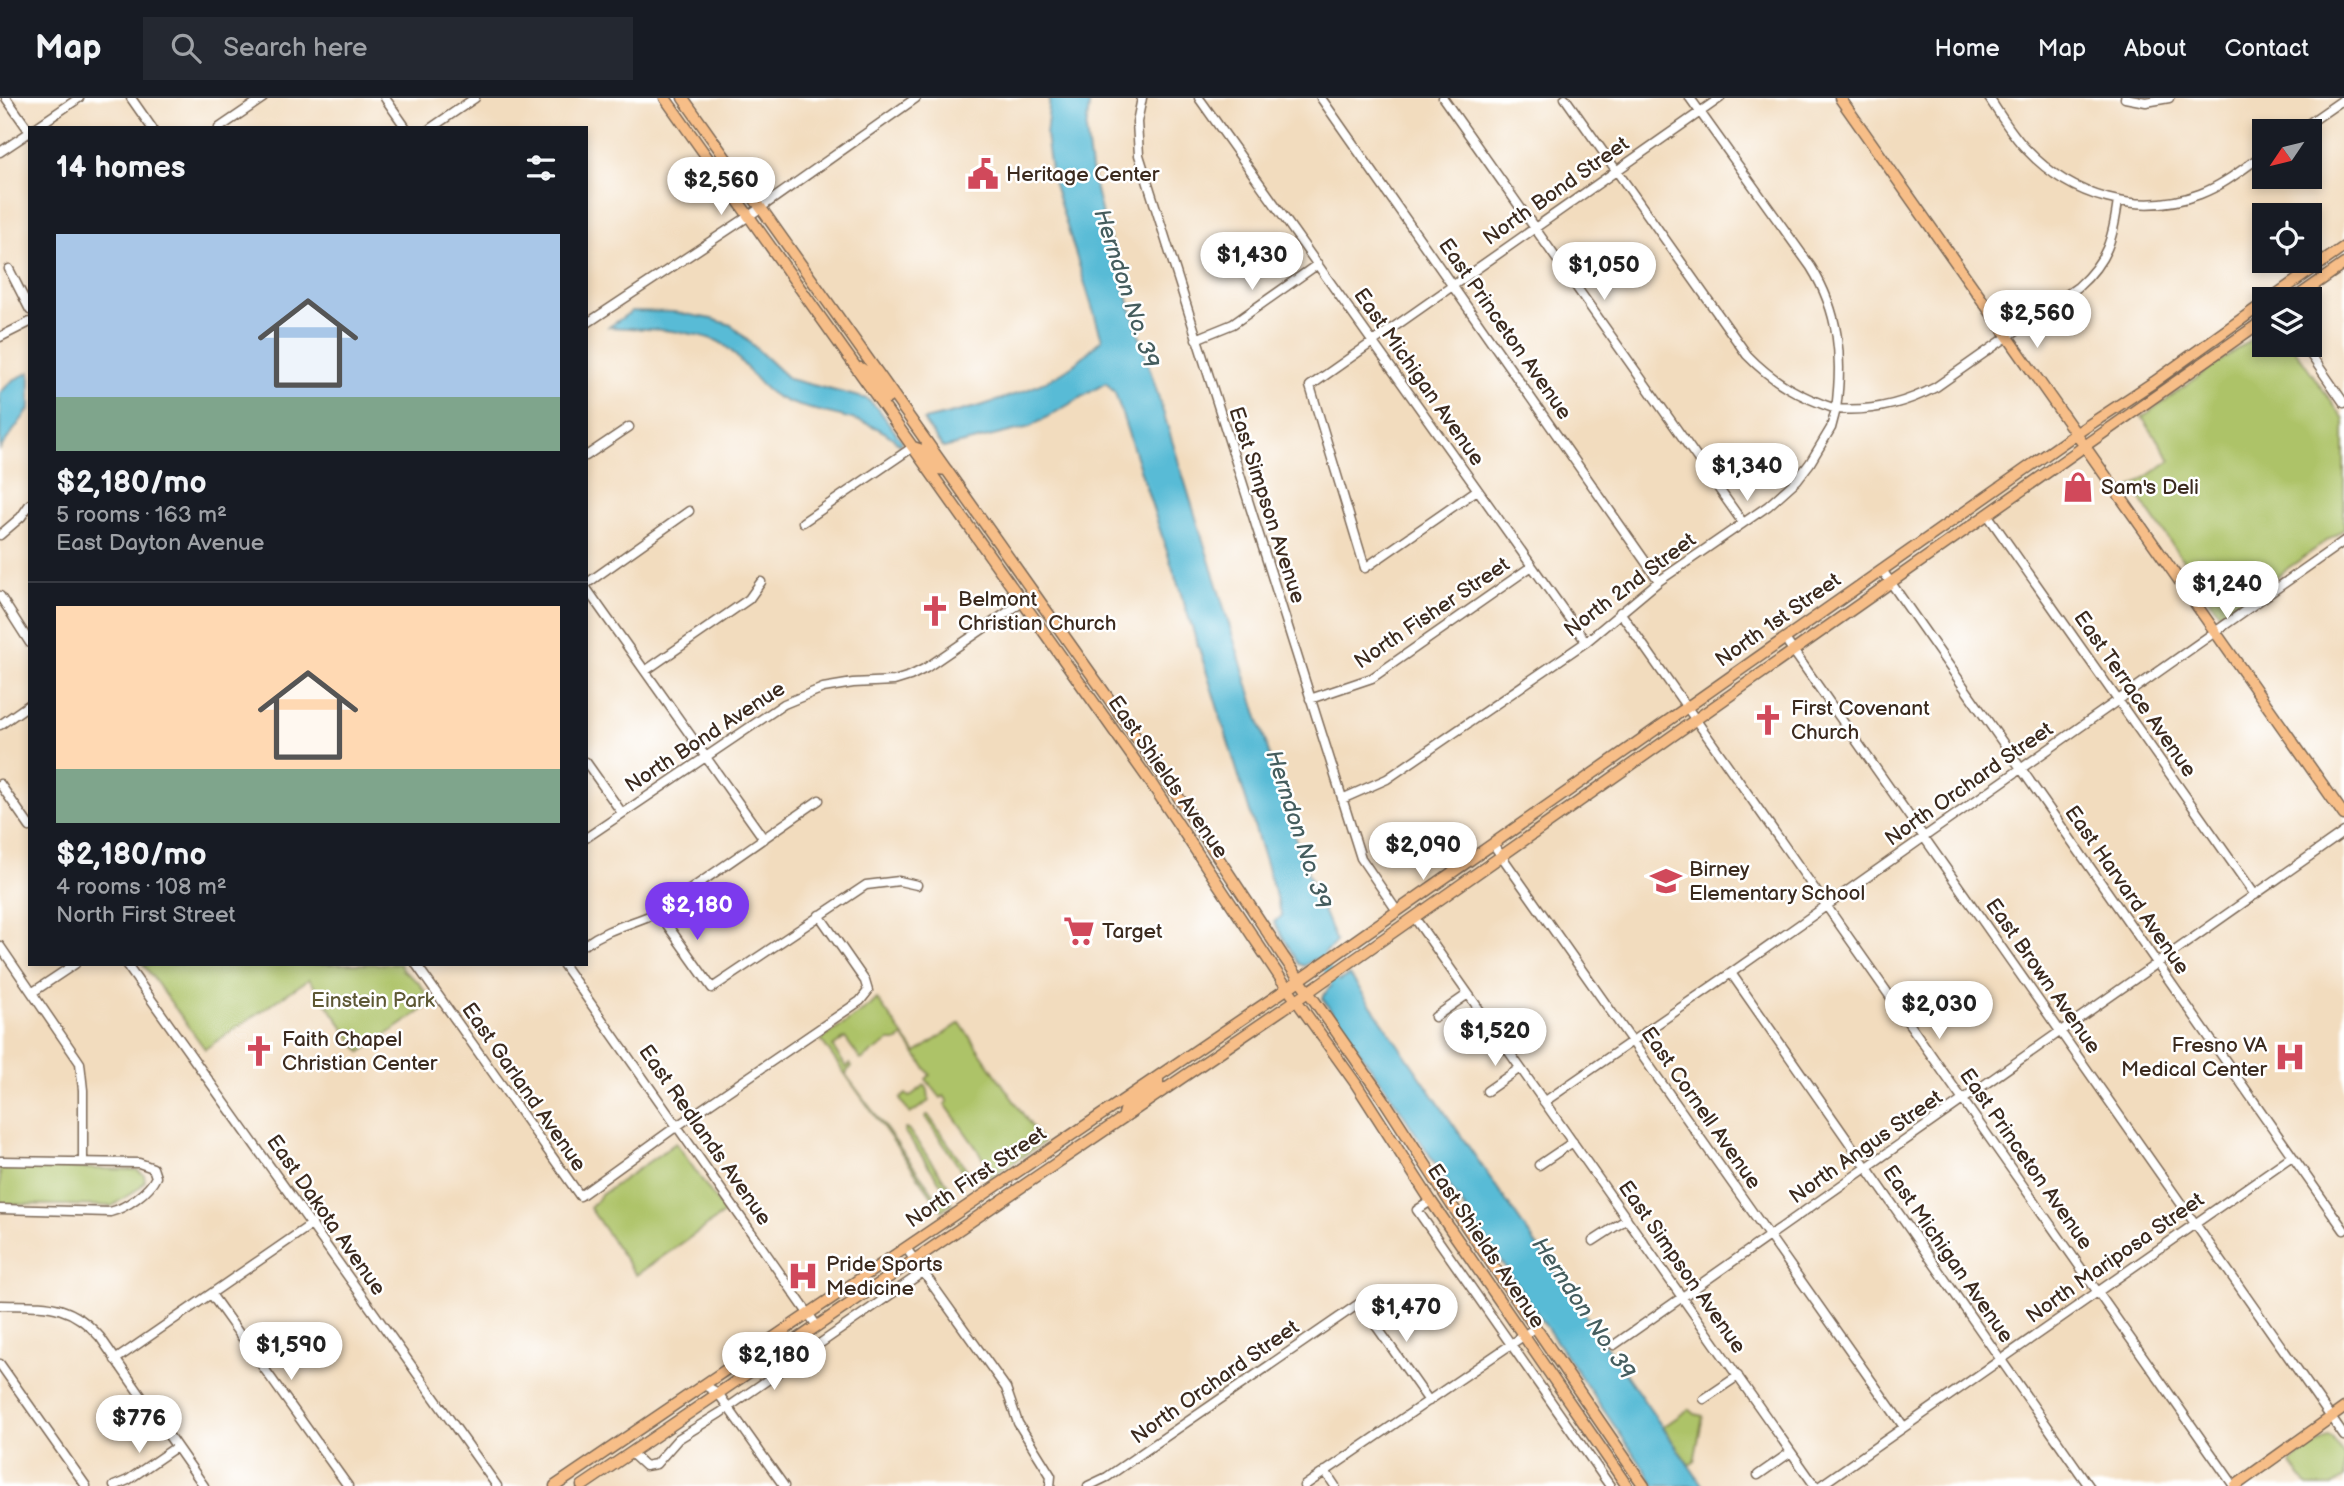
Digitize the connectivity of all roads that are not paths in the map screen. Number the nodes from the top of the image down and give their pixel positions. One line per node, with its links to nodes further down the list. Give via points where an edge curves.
1 (6, 98): 29 (street)
2 (79, 98): 24 (street)
3 (131, 98): 25 (street)
4 (263, 98): 26 (street)
5 (385, 98): 27 (street)
6 (475, 98): 28 (street)
7 (665, 98): 36 (main road, East Shields Avenue)
8 (683, 98): 35 (main road, East Shields Avenue)
9 (916, 98): 35 (street)
10 (1142, 98): 52 (street, East Simpson Avenue, via 1137,122 1139,155)
11 (1199, 98): 39 (street, East Michigan Avenue)
12 (1321, 98): 42 (street, East Princeton Avenue)
13 (1443, 98): 37 (street)
14 (1565, 98): 33 (street)
15 (1690, 98): 22 (street)
16 (1720, 98): 22 (street, North Bond Street)
17 (1840, 98): 50 (main road)
18 (1989, 98): 34 (street, via 2019,142 2044,166 2068,183)
19 (2125, 98): 20 (street, via 2147,102)
20 (2169, 98)
21 (2344, 99): 23 (street)
22 (1700, 112): 33 (street, North Bond Street); 57 (street, via 1827,296 1840,360)
23 (2315, 119)
24 (39, 126)
25 (151, 126)
26 (222, 126)
27 (405, 126)
28 (434, 126)
29 (28, 129)
30 (28, 133): 31 (street)
31 (0, 152)
32 (2252, 163): 34 (street, via 2202,193 2171,203)
33 (1616, 170): 37 (street, North Bond Street); 57 (street, via 1747,355 1786,388)
34 (2118, 201): 50 (street, via 2110,245 2096,268 2078,287)
35 (761, 208): 36 (street); 58 (main road, East Shields Avenue)
36 (749, 216): 48 (street); 55 (main road, East Shields Avenue)
37 (1534, 228): 42 (street, North Bond Street); 71 (street)
38 (2344, 247): 43 (main road, North 1st Street)
39 (1318, 264): 52 (street, via 1233,324); 53 (street, East Michigan Avenue)
40 (2344, 264): 44 (main road)
41 (9, 269): 45 (street)
42 (1452, 284): 53 (street, North Bond Street); 76 (street, East Princeton Avenue)
43 (2288, 287)
44 (2311, 287)
45 (28, 306)
46 (2252, 313): 60 (main road, North 1st Street)
47 (28, 322): 51 (street)
48 (588, 323)
49 (2252, 328): 61 (main road, North 1st Street)
50 (2008, 336): 57 (street, via 1920,395 1880,407); 60 (main road)
51 (0, 337)
52 (1196, 339): 91 (street, East Simpson Avenue)
53 (1372, 342): 65 (street, East Michigan Avenue); 65 (street, North Bond Street, via 1310,386 1365,568)
54 (2312, 357): 56 (street)
55 (855, 364): 58 (main road, via 872,376 900,415); 62 (main road, East Shields Avenue)
56 (2344, 403)
57 (1836, 409): 71 (street, North 2nd Street, via 1822,443 1797,480)
58 (910, 417): 64 (main road, East Shields Avenue)
59 (629, 427): 63 (street)
60 (2077, 433): 61 (main road); 68 (main road, North 1st Street)
61 (2085, 445): 69 (main road, North 1st Street); 85 (main road)
62 (913, 447): 64 (main road, via 925,452 938,469); 70 (street); 83 (main road, East Shields Avenue)
63 (588, 456)
64 (947, 470): 81 (main road, East Shields Avenue)
65 (1477, 490): 74 (street, East Michigan Avenue)
66 (28, 507): 72 (street)
67 (690, 511): 79 (street)
68 (1963, 513): 69 (main road); 75 (main road, North 1st Street)
69 (1987, 514): 78 (main road, North 1st Street); 92 (street, East Terrace Avenue)
70 (803, 522)
71 (1742, 523): 76 (street, North 2nd Street)
72 (0, 536)
73 (2344, 541): 85 (street, North Orchard Street)
74 (1532, 566): 88 (street, East Michigan Avenue); 91 (street, North Fisher Street, via 1372,678)
75 (1882, 570): 78 (street, East Harvard Avenue); 86 (main road, North 1st Street)
76 (1659, 581): 84 (street, North 2nd Street)
77 (761, 582): 90 (street, via 749,600)
78 (1890, 582): 89 (main road, North 1st Street); 99 (street, East Harvard Avenue)
79 (588, 585)
80 (588, 589): 90 (street)
81 (1034, 594): 83 (street, North Bond Avenue); 129 (main road, East Shields Avenue, via 1184,805)
82 (0, 596): 87 (street)
83 (1023, 602): 97 (street, North Bond Avenue, via 910,676 810,692 767,714); 131 (main road, East Shields Avenue, via 1186,833)
84 (1620, 612): 88 (street, North 2nd Street); 94 (street, East Princeton Avenue)
85 (2216, 632): 92 (street, North Orchard Street); 104 (main road)
86 (1786, 639): 89 (street, East Brown Avenue); 94 (main road, North 1st Street)
87 (28, 640)
88 (1586, 642): 101 (street, North 2nd Street, via 1387,779)
89 (1793, 650): 95 (main road, North 1st Street); 108 (street, East Brown Avenue)
90 (645, 671): 97 (street)
91 (1310, 699): 101 (street, East Simpson Avenue)
92 (2119, 702): 99 (street, North Orchard Street); 114 (street, East Terrace Avenue)
93 (28, 705): 96 (street)
94 (1687, 708): 95 (street, East Princeton Avenue); 110 (main road, North 1st Street)
95 (1695, 719): 111 (main road, North 1st Street); 115 (street, East Princeton Avenue)
96 (0, 725)
97 (705, 757): 103 (street, North Bond Avenue); 109 (street)
98 (588, 765): 103 (street)
99 (2021, 768): 108 (street, North Orchard Street); 122 (street, East Harvard Avenue)
100 (0, 785): 105 (street)
101 (1342, 799): 116 (street, East Simpson Avenue, via 1361,858)
102 (819, 800): 109 (street)
103 (622, 813): 107 (street, North Bond Avenue)
104 (2344, 815)
105 (28, 824)
106 (2344, 832): 114 (street, North Angus Street)
107 (588, 837)
108 (1924, 837): 115 (street, North Orchard Street); 137 (street, East Brown Avenue)
109 (764, 839): 117 (street)
110 (1493, 844): 111 (street, East Cornell Avenue); 112 (main road, North 1st Street)
111 (1501, 856): 119 (main road, North 1st Street); 138 (street, East Cornell Avenue)
112 (1470, 860): 116 (main road, North 1st Street); 119 (main road, via 1416,906)
113 (918, 885): 118 (street, via 899,881 866,885)
114 (2255, 895): 122 (street, North Angus Street)
115 (1826, 905): 128 (street, North Orchard Street); 142 (street, East Princeton Avenue)
116 (1397, 911): 127 (main road, North 1st Street)
117 (658, 912): 118 (street, via 712,988); 120 (street, via 603,932)
118 (819, 915): 145 (street, via 868,991 860,1001)
119 (1414, 917): 130 (main road, North 1st Street); 134 (street, East Simpson Avenue)
120 (588, 943)
121 (0, 946): 132 (street)
122 (2157, 963): 137 (street, North Angus Street); 147 (street, East Harvard Avenue)
123 (72, 966): 132 (street)
124 (127, 966): 156 (street, East Dakota Avenue)
125 (417, 966): 145 (street, East Garland Avenue, via 580,1196)
126 (564, 966): 145 (street, East Redlands Avenue)
127 (1314, 970): 129 (main road, North First Street)
128 (1731, 973): 138 (street, North Orchard Street); 151 (street, East Michigan Avenue)
129 (1300, 980): 131 (main road, North First Street); 133 (main road, East Shields Avenue)
130 (1321, 982): 133 (main road, North First Street)
131 (1288, 988): 135 (main road, East Shields Avenue); 140 (main road, North First Street)
132 (33, 992): 149 (street, via 80,1063)
133 (1308, 992): 135 (main road, North First Street); 169 (main road, East Shields Avenue)
134 (1468, 994): 136 (street); 139 (street, East Simpson Avenue)
135 (1296, 1000): 144 (main road, North First Street); 152 (main road, East Shields Avenue)
136 (1436, 1017)
137 (2060, 1031): 142 (street, North Angus Street); 155 (street, East Brown Avenue)
138 (1633, 1042): 143 (street, North Orchard Street); 158 (street, East Cornell Avenue)
139 (1520, 1068): 141 (street); 143 (street, East Simpson Avenue)
140 (1158, 1077): 144 (main road, via 1158,1085 1126,1107); 160 (main road, North First Street)
141 (1487, 1091)
142 (1963, 1100): 151 (street, North Angus Street); 163 (street, East Princeton Avenue)
143 (1544, 1102): 146 (street, East Simpson Avenue)
144 (1123, 1118): 161 (main road, North First Street)
145 (677, 1126): 167 (street, East Redlands Avenue)
146 (1573, 1142): 150 (street); 154 (street, East Simpson Avenue)
147 (2292, 1156): 155 (street, North Mariposa Street); 157 (street, East Harvard Avenue)
148 (0, 1161): 149 (street)
149 (83, 1162): 153 (street, via 146,1164 156,1177 149,1188 110,1212)
150 (1539, 1165)
151 (1867, 1167): 158 (street, North Angus Street); 174 (street, East Michigan Avenue)
152 (1431, 1201): 170 (main road, East Shields Avenue); 171 (street, via 1418,1210)
153 (0, 1209)
154 (1627, 1219): 159 (street); 165 (street, East Simpson Avenue)
155 (2195, 1223): 163 (street, North Mariposa Street); 183 (street, East Brown Avenue)
156 (312, 1224): 164 (street); 195 (street, East Dakota Avenue)
157 (2344, 1230)
158 (1769, 1236): 165 (street, North Angus Street); 184 (street, East Cornell Avenue)
159 (1593, 1241)
160 (906, 1248): 161 (street); 167 (main road, North First Street)
161 (915, 1260): 162 (street); 168 (main road, North First Street)
162 (923, 1272): 181 (street); 199 (street, via 1006,1388 1017,1423 1051,1476)
163 (2097, 1291): 174 (street, North Mariposa Street); 208 (street, East Princeton Avenue)
164 (211, 1294): 173 (street); 194 (street)
165 (1682, 1297): 172 (street, North Angus Street); 176 (street, East Simpson Avenue)
166 (0, 1305): 173 (street, via 46,1306 76,1315 100,1337)
167 (809, 1314): 168 (street, East Redlands Avenue); 177 (main road, North First Street)
168 (817, 1326): 178 (main road, North First Street)
169 (1535, 1328): 170 (street); 205 (main road, East Shields Avenue)
170 (1523, 1336): 171 (street); 204 (main road, East Shields Avenue)
171 (1511, 1345): 180 (street); 203 (street)
172 (1614, 1345)
173 (115, 1360): 186 (street)
174 (2001, 1360): 184 (street, North Mariposa Street); 207 (street, East Michigan Avenue)
175 (0, 1364): 191 (street)
176 (1738, 1376): 179 (street); 187 (street, East Simpson Avenue)
177 (704, 1385): 178 (street); 196 (main road, North First Street)
178 (718, 1393): 181 (street); 188 (main road, North First Street)
179 (1704, 1399)
180 (1429, 1401): 189 (street); 200 (street, North Orchard Street, via 1360,1303)
181 (727, 1406): 188 (street, via 678,1438 656,1464 645,1466); 198 (street)
182 (2344, 1408): 183 (main road)
183 (2331, 1417): 185 (street, East Brown Avenue); 208 (main road)
184 (1904, 1427): 206 (street, North Mariposa Street)
185 (2344, 1436)
186 (176, 1447): 192 (street); 193 (street)
187 (1791, 1452): 190 (street); 206 (street, East Simpson Avenue)
188 (631, 1453): 197 (main road, North First Street)
189 (1325, 1471): 201 (street); 202 (street)
190 (1758, 1475)
191 (86, 1486)
192 (114, 1486)
193 (204, 1486)
194 (348, 1486)
195 (497, 1486)
196 (555, 1486)
197 (582, 1486)
198 (785, 1486)
199 (1050, 1486)
200 (1088, 1486)
201 (1304, 1486)
202 (1335, 1486)
203 (1610, 1486)
204 (1627, 1486)
205 (1644, 1486)
206 (1817, 1486)
207 (2090, 1486)
208 (2234, 1486)

